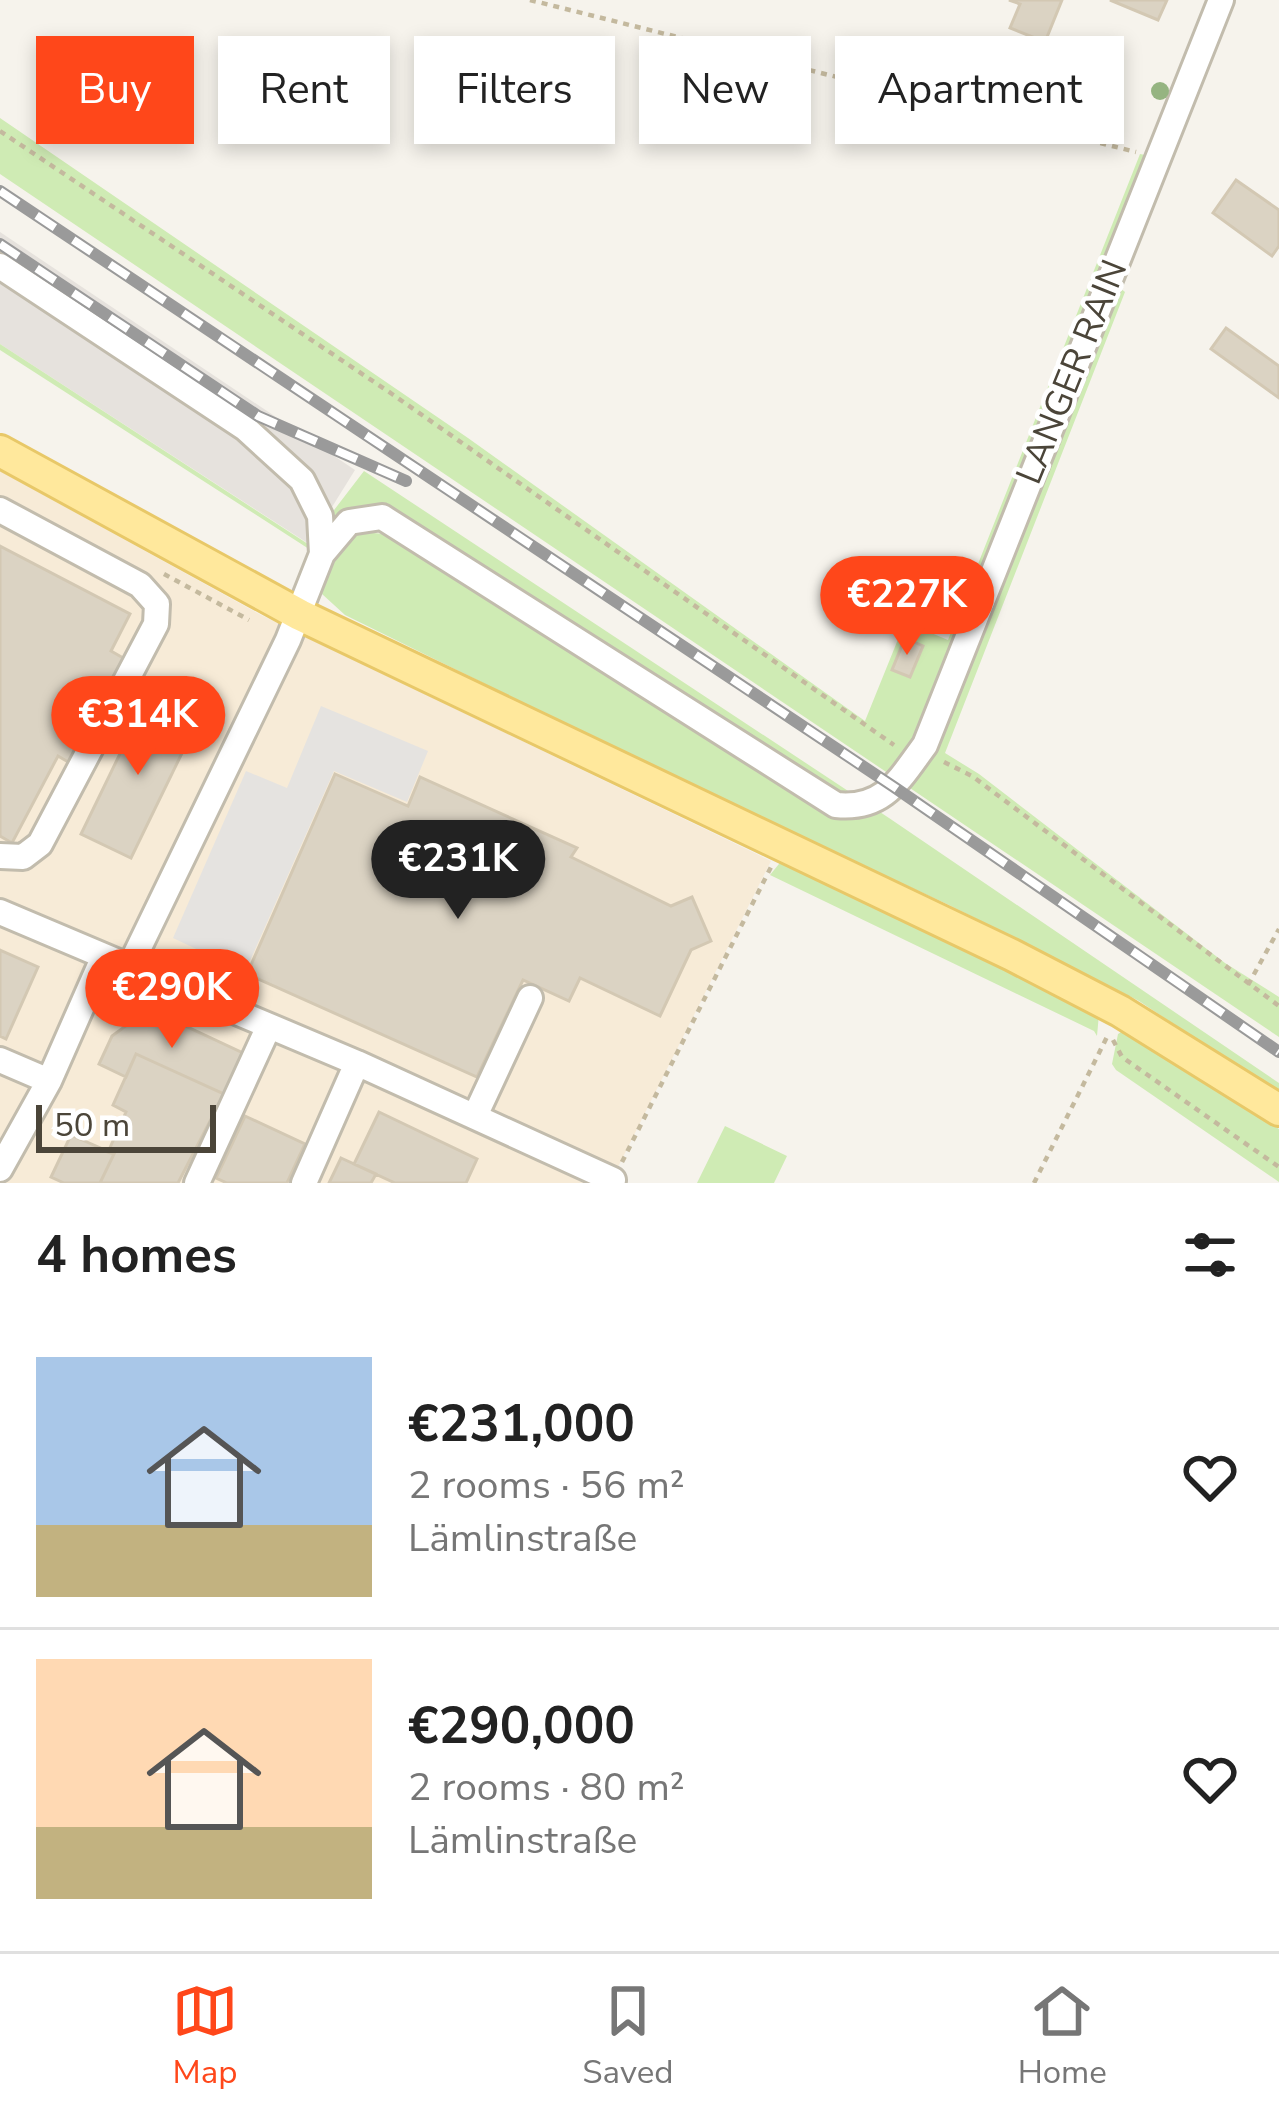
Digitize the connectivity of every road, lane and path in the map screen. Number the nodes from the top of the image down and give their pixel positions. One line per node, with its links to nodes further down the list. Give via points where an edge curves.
1 (530, 0): 4 (path)
2 (1221, 0): 4 (street, LANGER RAIN)
3 (0, 131): 10 (path, via 890,744 908,751)
4 (1157, 157): 10 (street, LANGER RAIN)
5 (0, 266): 8 (street, via 245,428 302,480 320,516)
6 (0, 451): 9 (main road)
7 (0, 510): 12 (street, via 140,584 157,604 156,624 40,844 23,857)
8 (322, 554): 9 (street); 10 (street, LANGER RAIN, via 349,522 382,517 836,805 862,808 894,787)
9 (299, 615): 11 (main road); 16 (street)
10 (925, 745): 17 (path)
11 (782, 845): 20 (main road); 29 (path)
12 (0, 856)
13 (0, 912): 15 (street)
14 (1279, 929): 17 (path)
15 (104, 956): 16 (street); 24 (street)
16 (130, 966): 21 (street)
17 (1248, 985): 19 (path)
18 (530, 998): 26 (street)
19 (1279, 1006)
20 (1114, 1022): 25 (main road); 27 (path, via 1122,1057); 32 (path)
21 (269, 1026): 23 (street); 30 (street)
22 (0, 1060): 24 (street)
23 (357, 1063): 26 (street); 31 (street)
24 (49, 1081): 28 (street)
25 (1279, 1110)
26 (475, 1116): 29 (street)
27 (1279, 1167)
28 (0, 1169)
29 (613, 1180)
30 (197, 1183)
31 (304, 1183)
32 (1034, 1183)

